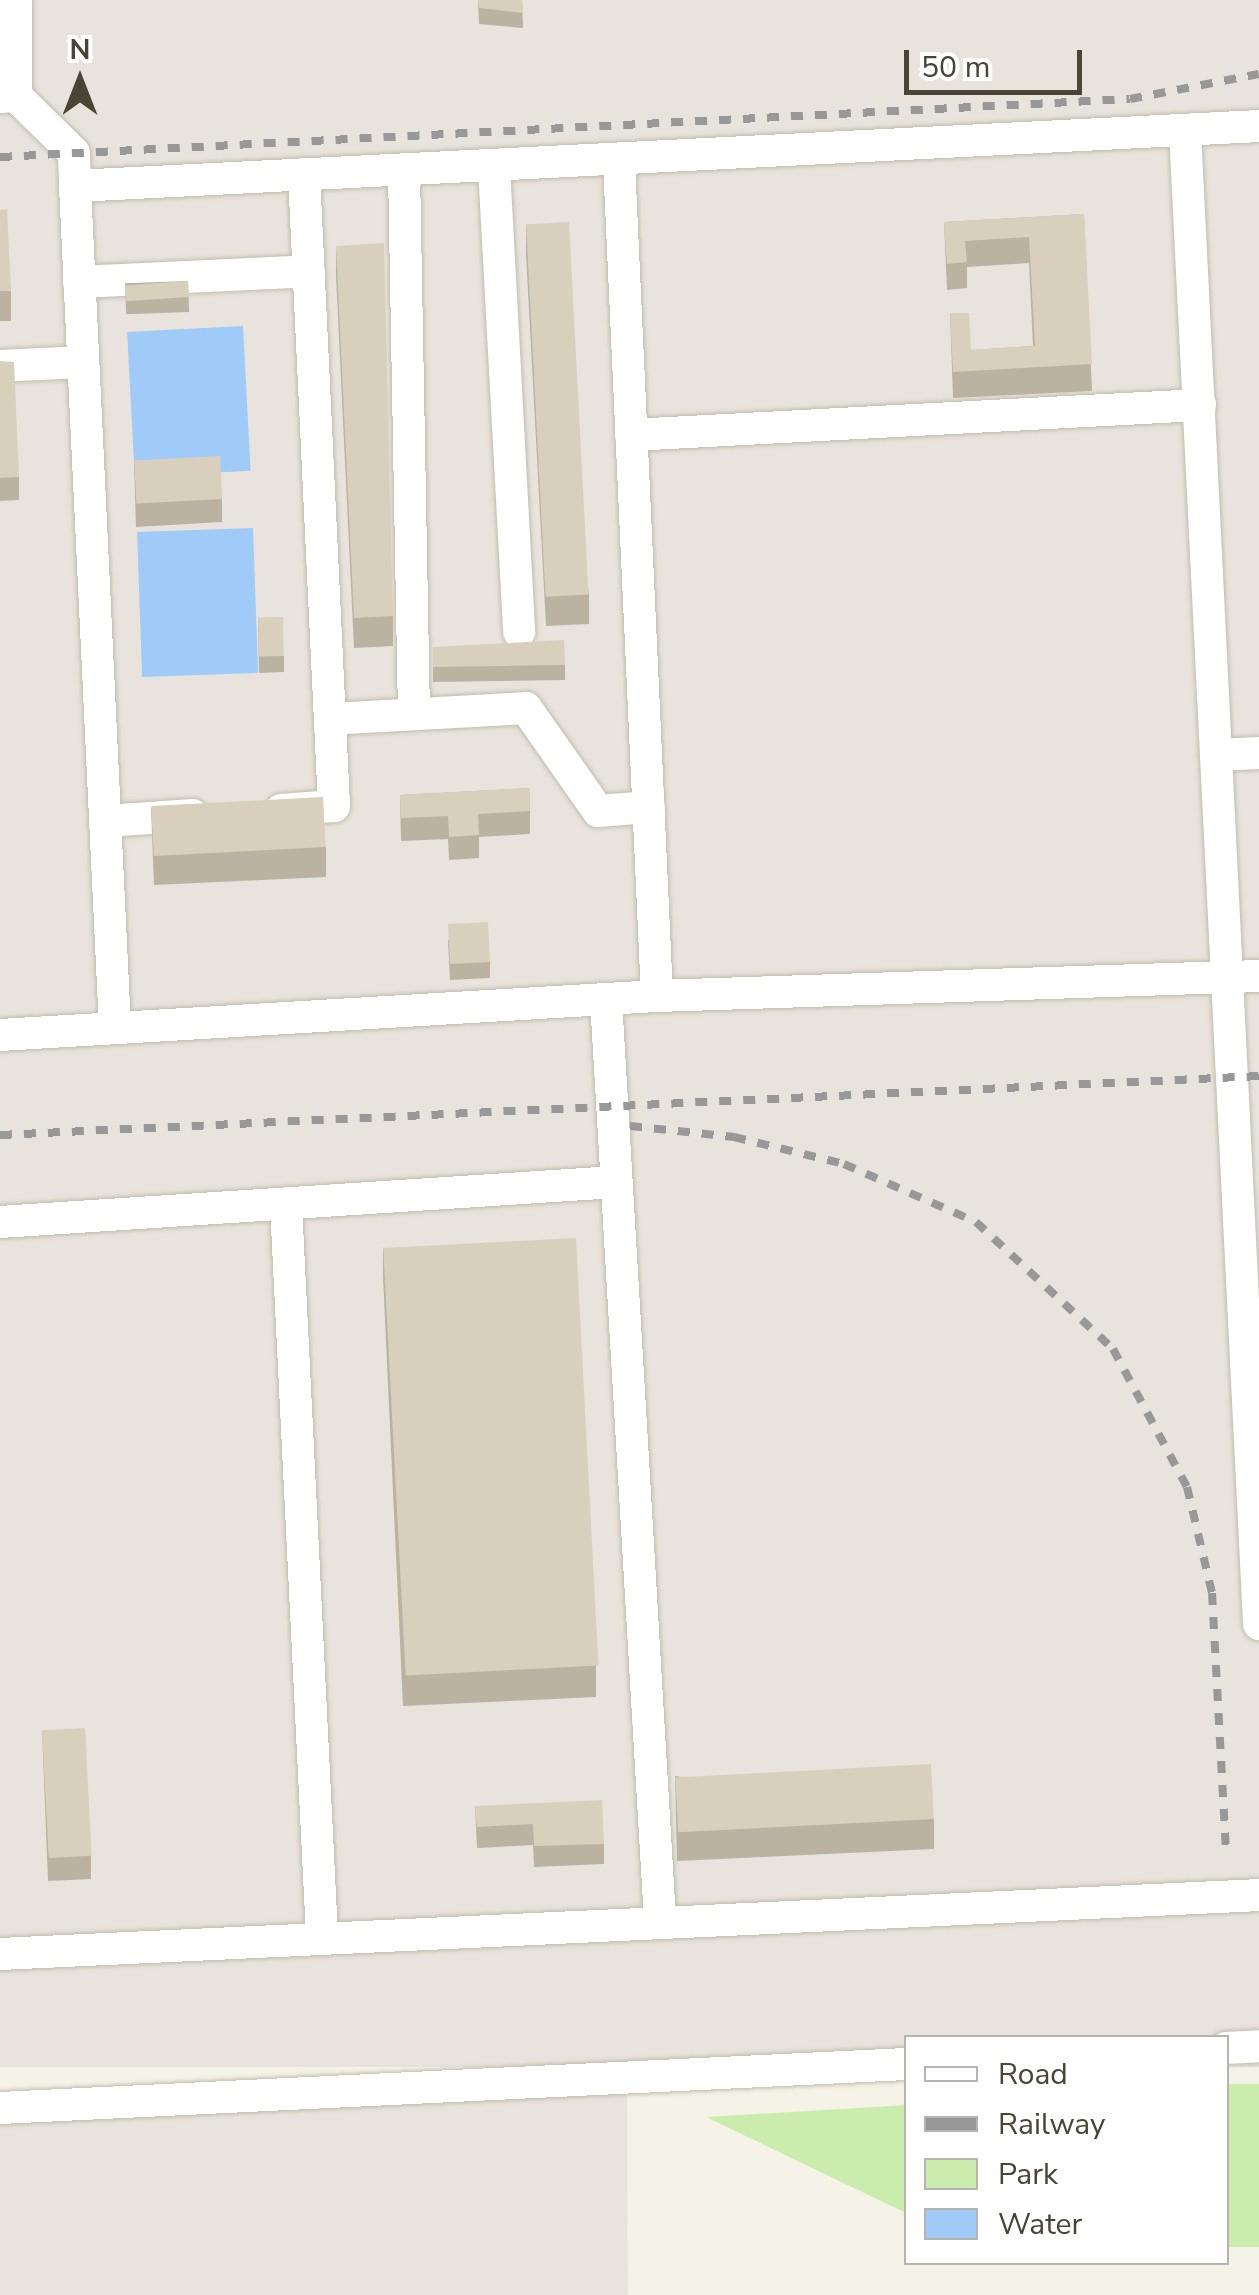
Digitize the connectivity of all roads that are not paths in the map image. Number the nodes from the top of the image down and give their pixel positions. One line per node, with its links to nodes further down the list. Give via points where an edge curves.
1 (16, 0): 2 (street)
2 (8, 96): 9 (street, via 74,153)
3 (1259, 126): 4 (street)
4 (1186, 131): 5 (street); 14 (street)
5 (619, 162): 6 (street); 15 (street)
6 (494, 167): 7 (street); 16 (street)
7 (404, 170): 8 (street); 17 (street)
8 (304, 174): 9 (street); 10 (street)
9 (75, 186): 11 (street)
10 (309, 271): 11 (street); 18 (street)
11 (79, 282): 12 (street)
12 (83, 362): 13 (street); 22 (street)
13 (0, 366)
14 (1200, 405): 15 (street); 20 (street)
15 (632, 435): 21 (street)
16 (520, 632)
17 (414, 714): 18 (street); 21 (street, via 526,708 598,811)
18 (330, 718): 22 (street, via 334,806)
19 (1259, 752): 20 (street)
20 (1216, 755): 24 (street)
21 (648, 807): 25 (street)
22 (106, 821): 27 (street)
23 (1259, 976): 24 (street)
24 (1225, 978): 25 (street); 32 (street)
25 (657, 996): 26 (street)
26 (606, 1000): 27 (street); 29 (street)
27 (115, 1028): 28 (street)
28 (0, 1034)
29 (616, 1182): 30 (street); 36 (street)
30 (286, 1205): 31 (street); 37 (street)
31 (0, 1222)
32 (1250, 1253): 33 (street)
33 (1255, 1507): 34 (street)
34 (1259, 1624)
35 (1259, 1895): 36 (street)
36 (660, 1920): 37 (street)
37 (322, 1937): 38 (street)
38 (0, 1954)
39 (1259, 2046): 40 (street)
40 (1229, 2048)
41 (904, 2064): 42 (street)
42 (0, 2108)

